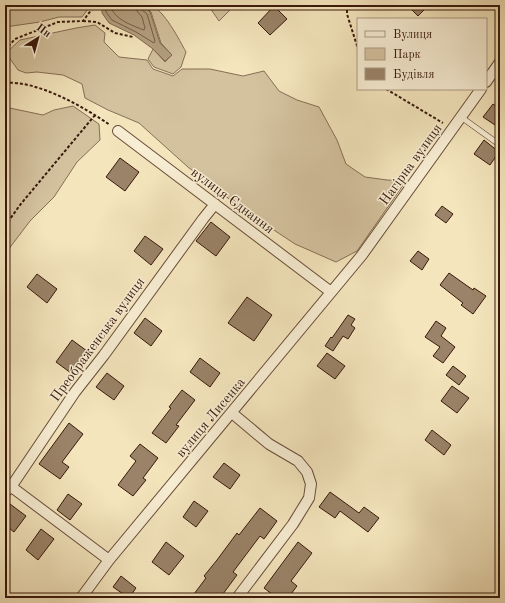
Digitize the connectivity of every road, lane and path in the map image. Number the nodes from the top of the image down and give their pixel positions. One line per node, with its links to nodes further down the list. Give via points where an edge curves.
1 (95, 5): 3 (path)
2 (347, 5): 5 (path, via 347,14)
3 (83, 21): 4 (path, via 97,22 115,33); 6 (path, via 58,22 14,39)
4 (133, 37)
5 (357, 46)
6 (5, 50)
7 (500, 62): 8 (street)
8 (487, 81)
9 (5, 83): 12 (path, via 35,87 70,100)
10 (388, 90): 14 (path)
11 (480, 90): 13 (street, Нагірна вулиця)
12 (95, 115): 15 (path); 18 (path)
13 (461, 117): 14 (street, Нагірна вулиця); 16 (lane)
14 (453, 129): 19 (street, Нагірна вулиця)
15 (118, 131): 17 (street, вулиця Єднання)
16 (500, 145)
17 (215, 204): 20 (street, вулиця Єднання); 22 (street, Преображенська вулиця)
18 (5, 226)
19 (362, 255): 20 (street, вулиця Лисенка)
20 (331, 292): 21 (street, вулиця Лисенка)
21 (232, 413): 23 (street, вулиця Лисенка); 25 (street, via 269,444 298,461 307,472 311,484 309,498 293,524)
22 (7, 487): 23 (street)
23 (109, 560): 24 (street, вулиця Лисенка)
24 (81, 598)
25 (237, 598)

